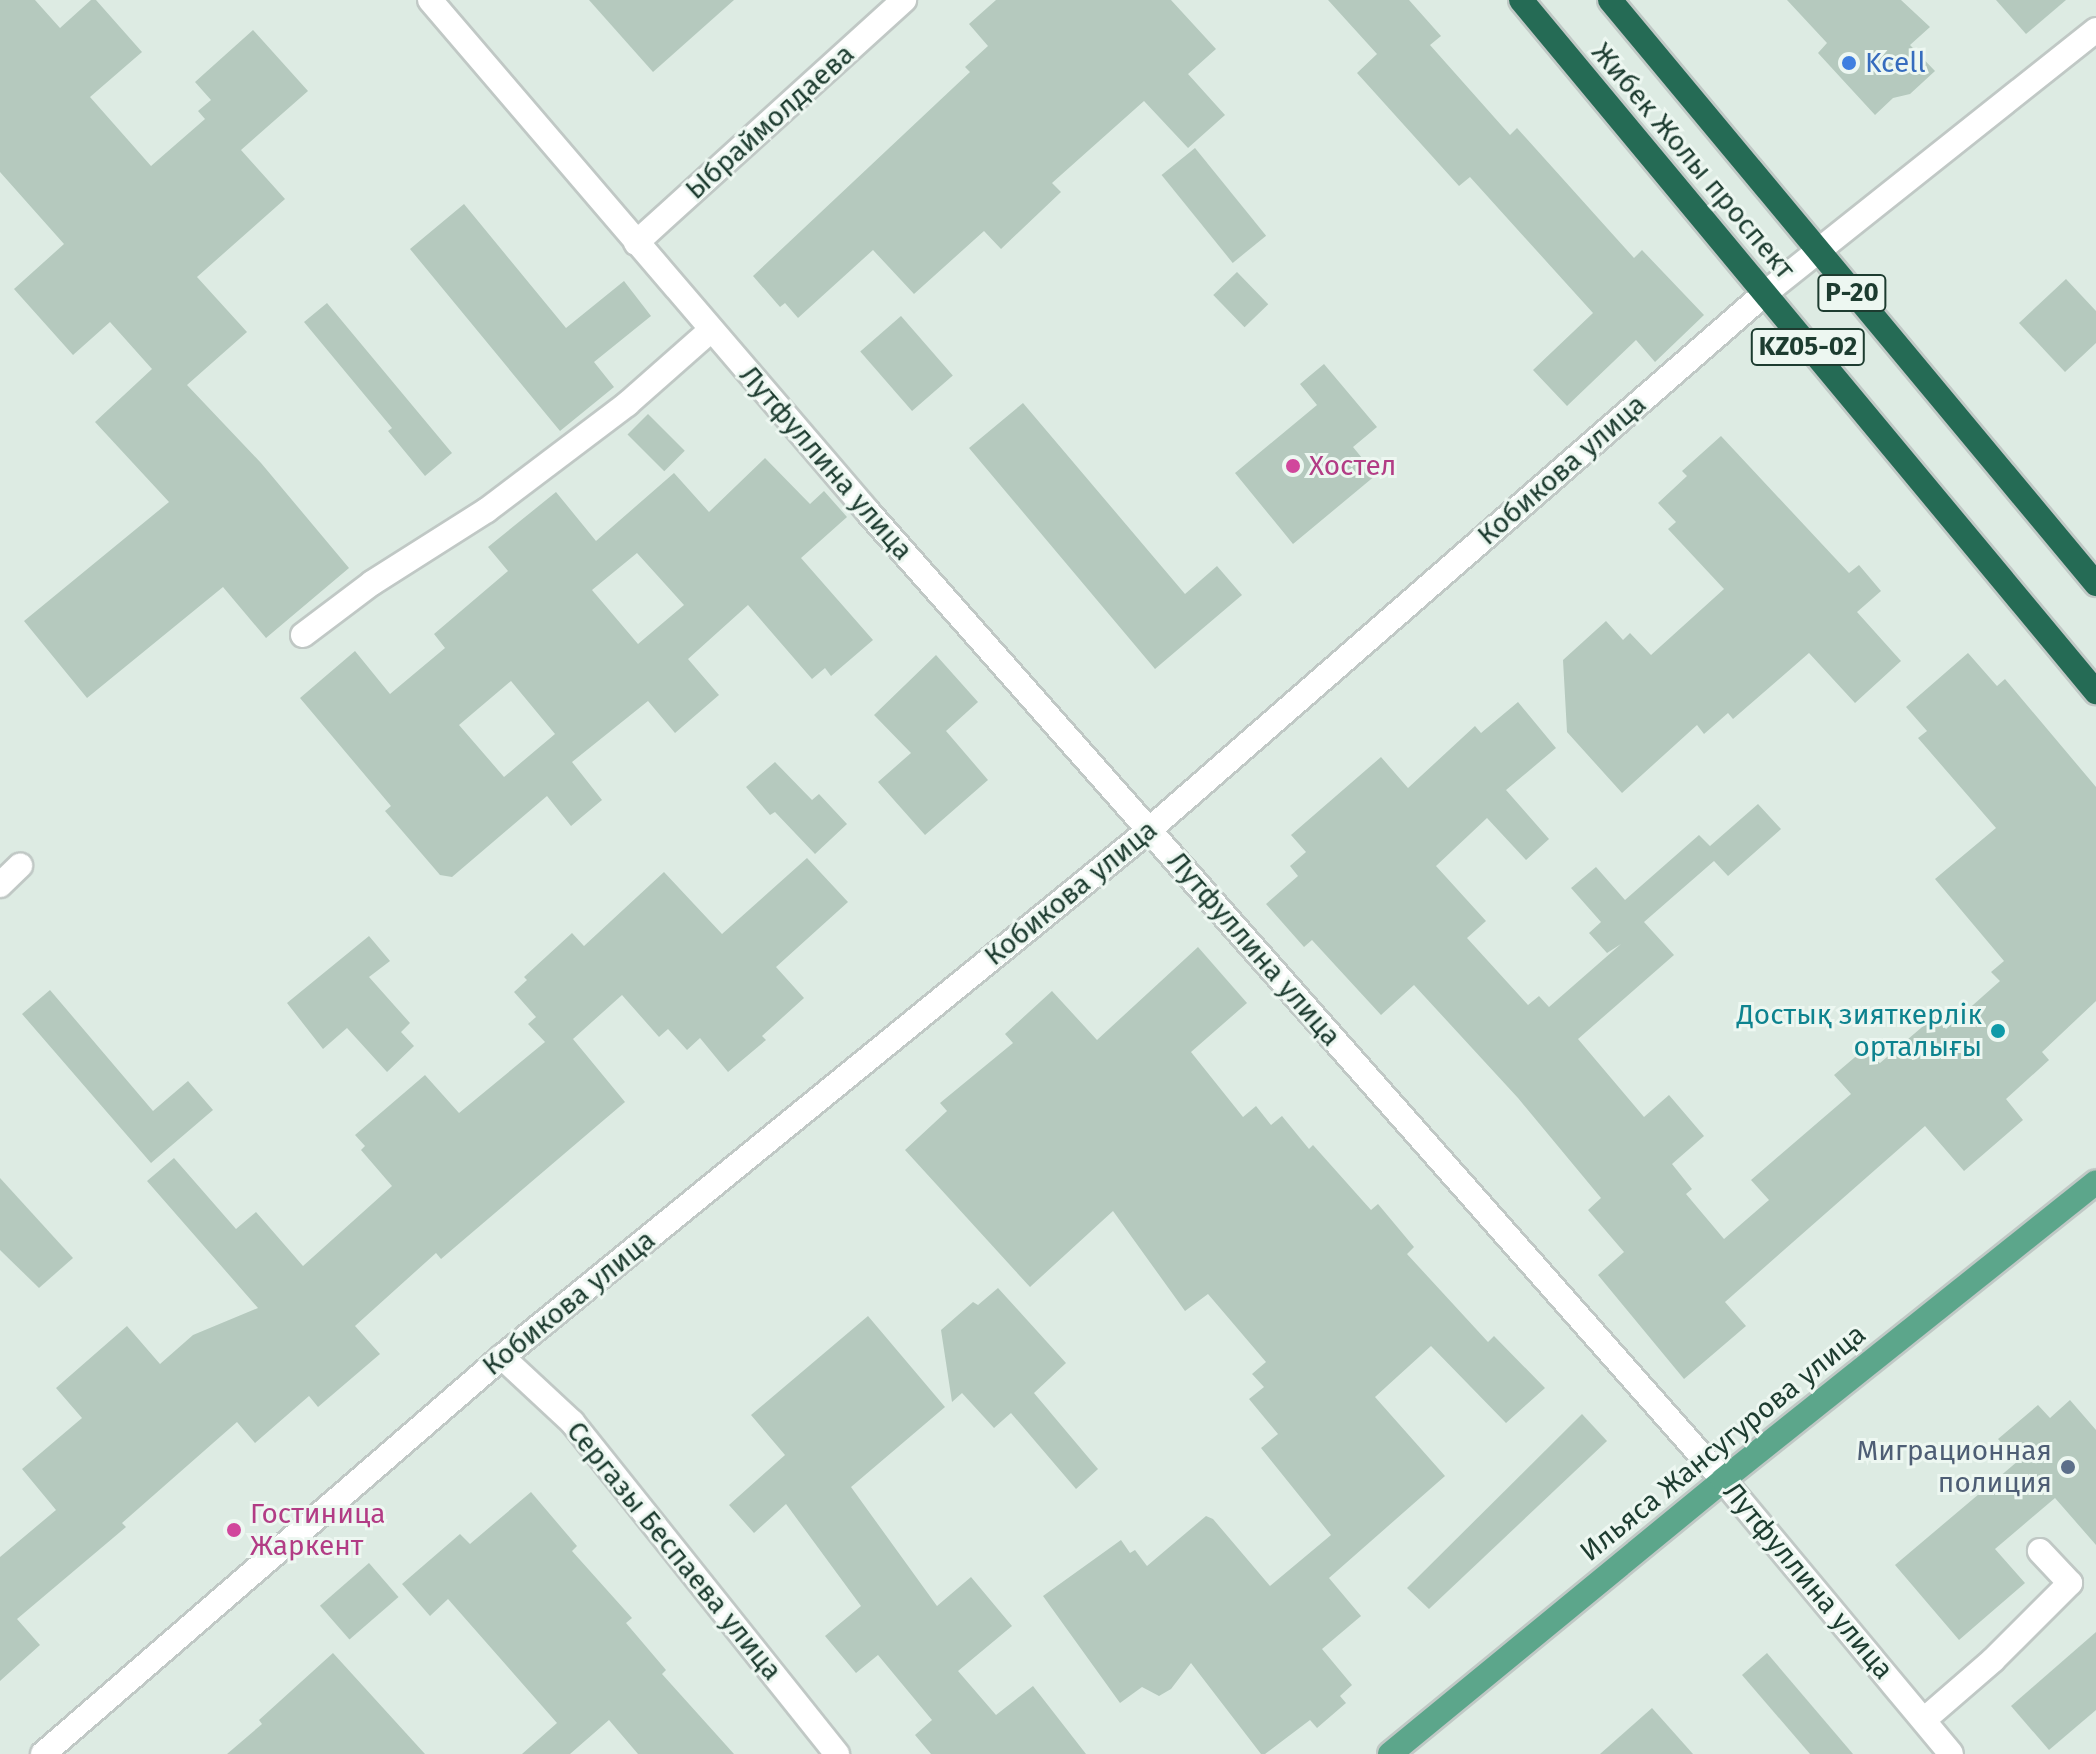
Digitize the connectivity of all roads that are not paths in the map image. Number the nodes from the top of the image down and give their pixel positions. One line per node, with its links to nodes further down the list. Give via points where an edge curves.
1 (430, 0): 6 (street, Лутфуллина улица)
2 (904, 0): 6 (street, Ыбраймолдаева)
3 (1521, 0): 8 (highway, Жибек Жолы проспект / KZ05-02)
4 (1610, 0): 7 (highway, Жибек Жолы проспект / Р-20)
5 (2096, 30): 7 (street, Кобикова улица)
6 (636, 243): 9 (street, Лутфуллина улица)
7 (1818, 252): 8 (street, Кобикова улица); 10 (highway, Жибек Жолы проспект / Р-20)
8 (1764, 294): 12 (highway, Жибек Жолы проспект / KZ05-02); 13 (street, Кобикова улица)
9 (711, 330): 11 (street, via 627,404 487,510 372,583); 13 (street, Лутфуллина улица)
10 (2096, 584)
11 (303, 635)
12 (2096, 692)
13 (1149, 830): 17 (street, Кобикова улица); 18 (street, Лутфуллина улица)
14 (20, 866): 15 (street)
15 (0, 885)
16 (2096, 1182): 18 (main road, Ильяса Жансугурова улица)
17 (502, 1357): 21 (street, Кобикова улица); 22 (street, Сергазы Беспаева улица, via 572,1422)
18 (1723, 1480): 20 (street, Лутфуллина улица); 23 (main road, Ильяса Жансугурова улица)
19 (2040, 1551): 20 (street, via 2070,1583)
20 (1925, 1719): 24 (street, Лутфуллина улица)
21 (43, 1754)
22 (837, 1754)
23 (1390, 1754)
24 (1951, 1754)

